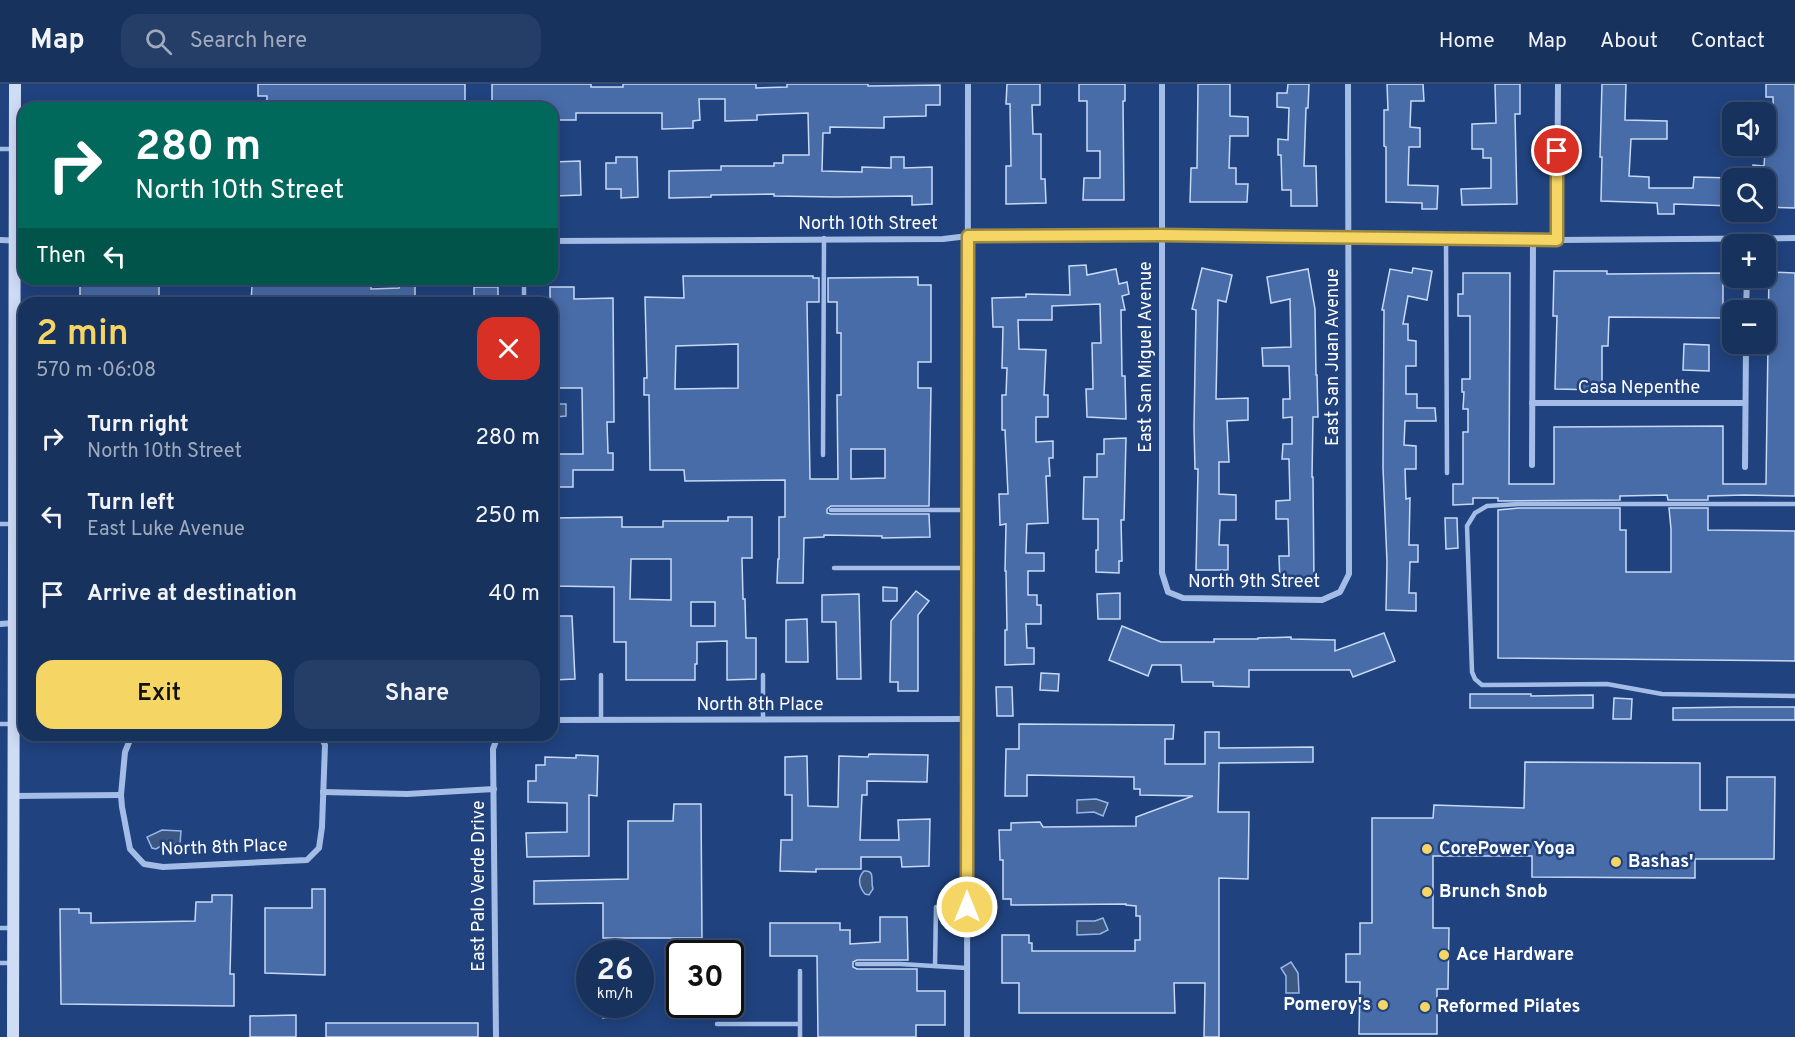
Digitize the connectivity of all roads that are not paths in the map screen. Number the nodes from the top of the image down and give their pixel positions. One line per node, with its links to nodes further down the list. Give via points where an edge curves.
1 (15, 84): 7 (main road)
2 (968, 84): 10 (street)
3 (1162, 84): 9 (street, East San Miguel Avenue)
4 (1348, 84): 12 (street, East San Juan Avenue)
5 (1558, 84): 18 (street)
6 (0, 149): 7 (lane)
7 (15, 149): 8 (main road)
8 (18, 218)
9 (1161, 235): 10 (street, North 10th Street); 12 (street, North 10th Street); 39 (street, East San Miguel Avenue, via 1162,573)
10 (968, 236): 11 (street, North 10th Street); 32 (street)
11 (824, 238): 21 (street, North 10th Street); 25 (lane)
12 (1347, 238): 14 (street, North 10th Street); 40 (street, East San Juan Avenue, via 1349,574)
13 (1795, 238): 15 (street, North 10th Street)
14 (1446, 239): 17 (street, North 10th Street); 29 (lane)
15 (1776, 239)
16 (0, 240): 19 (street)
17 (1533, 240): 18 (street, North 10th Street); 23 (street)
18 (1557, 240): 20 (street, North 10th Street)
19 (18, 241)
20 (1722, 241)
21 (558, 242)
22 (1746, 354): 24 (street)
23 (1532, 403): 24 (street, Casa Nepenthe); 26 (street)
24 (1746, 403): 27 (street)
25 (823, 455)
26 (1532, 465)
27 (1745, 467)
28 (18, 472): 34 (main road)
29 (1447, 473)
30 (1795, 504): 45 (lane, via 1487,506 1475,513 1467,526 1472,672 1482,685 1607,684 1662,694)
31 (831, 510): 32 (lane)
32 (968, 510): 38 (street)
33 (0, 524): 34 (lane)
34 (14, 524): 35 (main road)
35 (18, 538)
36 (18, 558): 41 (main road)
37 (834, 568): 38 (lane)
38 (968, 568): 46 (street)
39 (1168, 592): 40 (street, North 9th Street, via 1182,598 1322,600)
40 (1340, 592)
41 (14, 623): 42 (street); 51 (main road)
42 (0, 624)
43 (601, 675): 48 (lane)
44 (763, 675): 49 (lane)
45 (1795, 696)
46 (968, 719): 49 (street, North 8th Place); 59 (street)
47 (558, 720): 48 (street, North 8th Place)
48 (602, 720): 49 (street, North 8th Place)
49 (763, 720)
50 (0, 724): 51 (lane)
51 (15, 724): 58 (main road)
52 (130, 741): 57 (street, North 8th Place)
53 (323, 741): 56 (street, North 8th Place)
54 (496, 741): 55 (street, East Palo Verde Drive)
55 (494, 789): 56 (street, via 408,794); 71 (street, East Palo Verde Drive)
56 (323, 792): 57 (street, North 8th Place, via 319,848 307,860 163,867 144,864 130,849)
57 (121, 795): 58 (street)
58 (14, 796): 61 (main road)
59 (967, 907): 65 (lane, via 936,907); 66 (street)
60 (0, 928): 61 (lane)
61 (14, 928): 63 (main road)
62 (0, 963): 63 (lane)
63 (14, 963): 70 (main road)
64 (857, 964): 65 (lane)
65 (935, 966): 66 (lane)
66 (967, 968): 73 (street)
67 (800, 972): 69 (lane)
68 (717, 1023): 69 (lane)
69 (800, 1024): 72 (lane)
70 (13, 1037)
71 (496, 1037)
72 (800, 1037)
73 (967, 1037)

